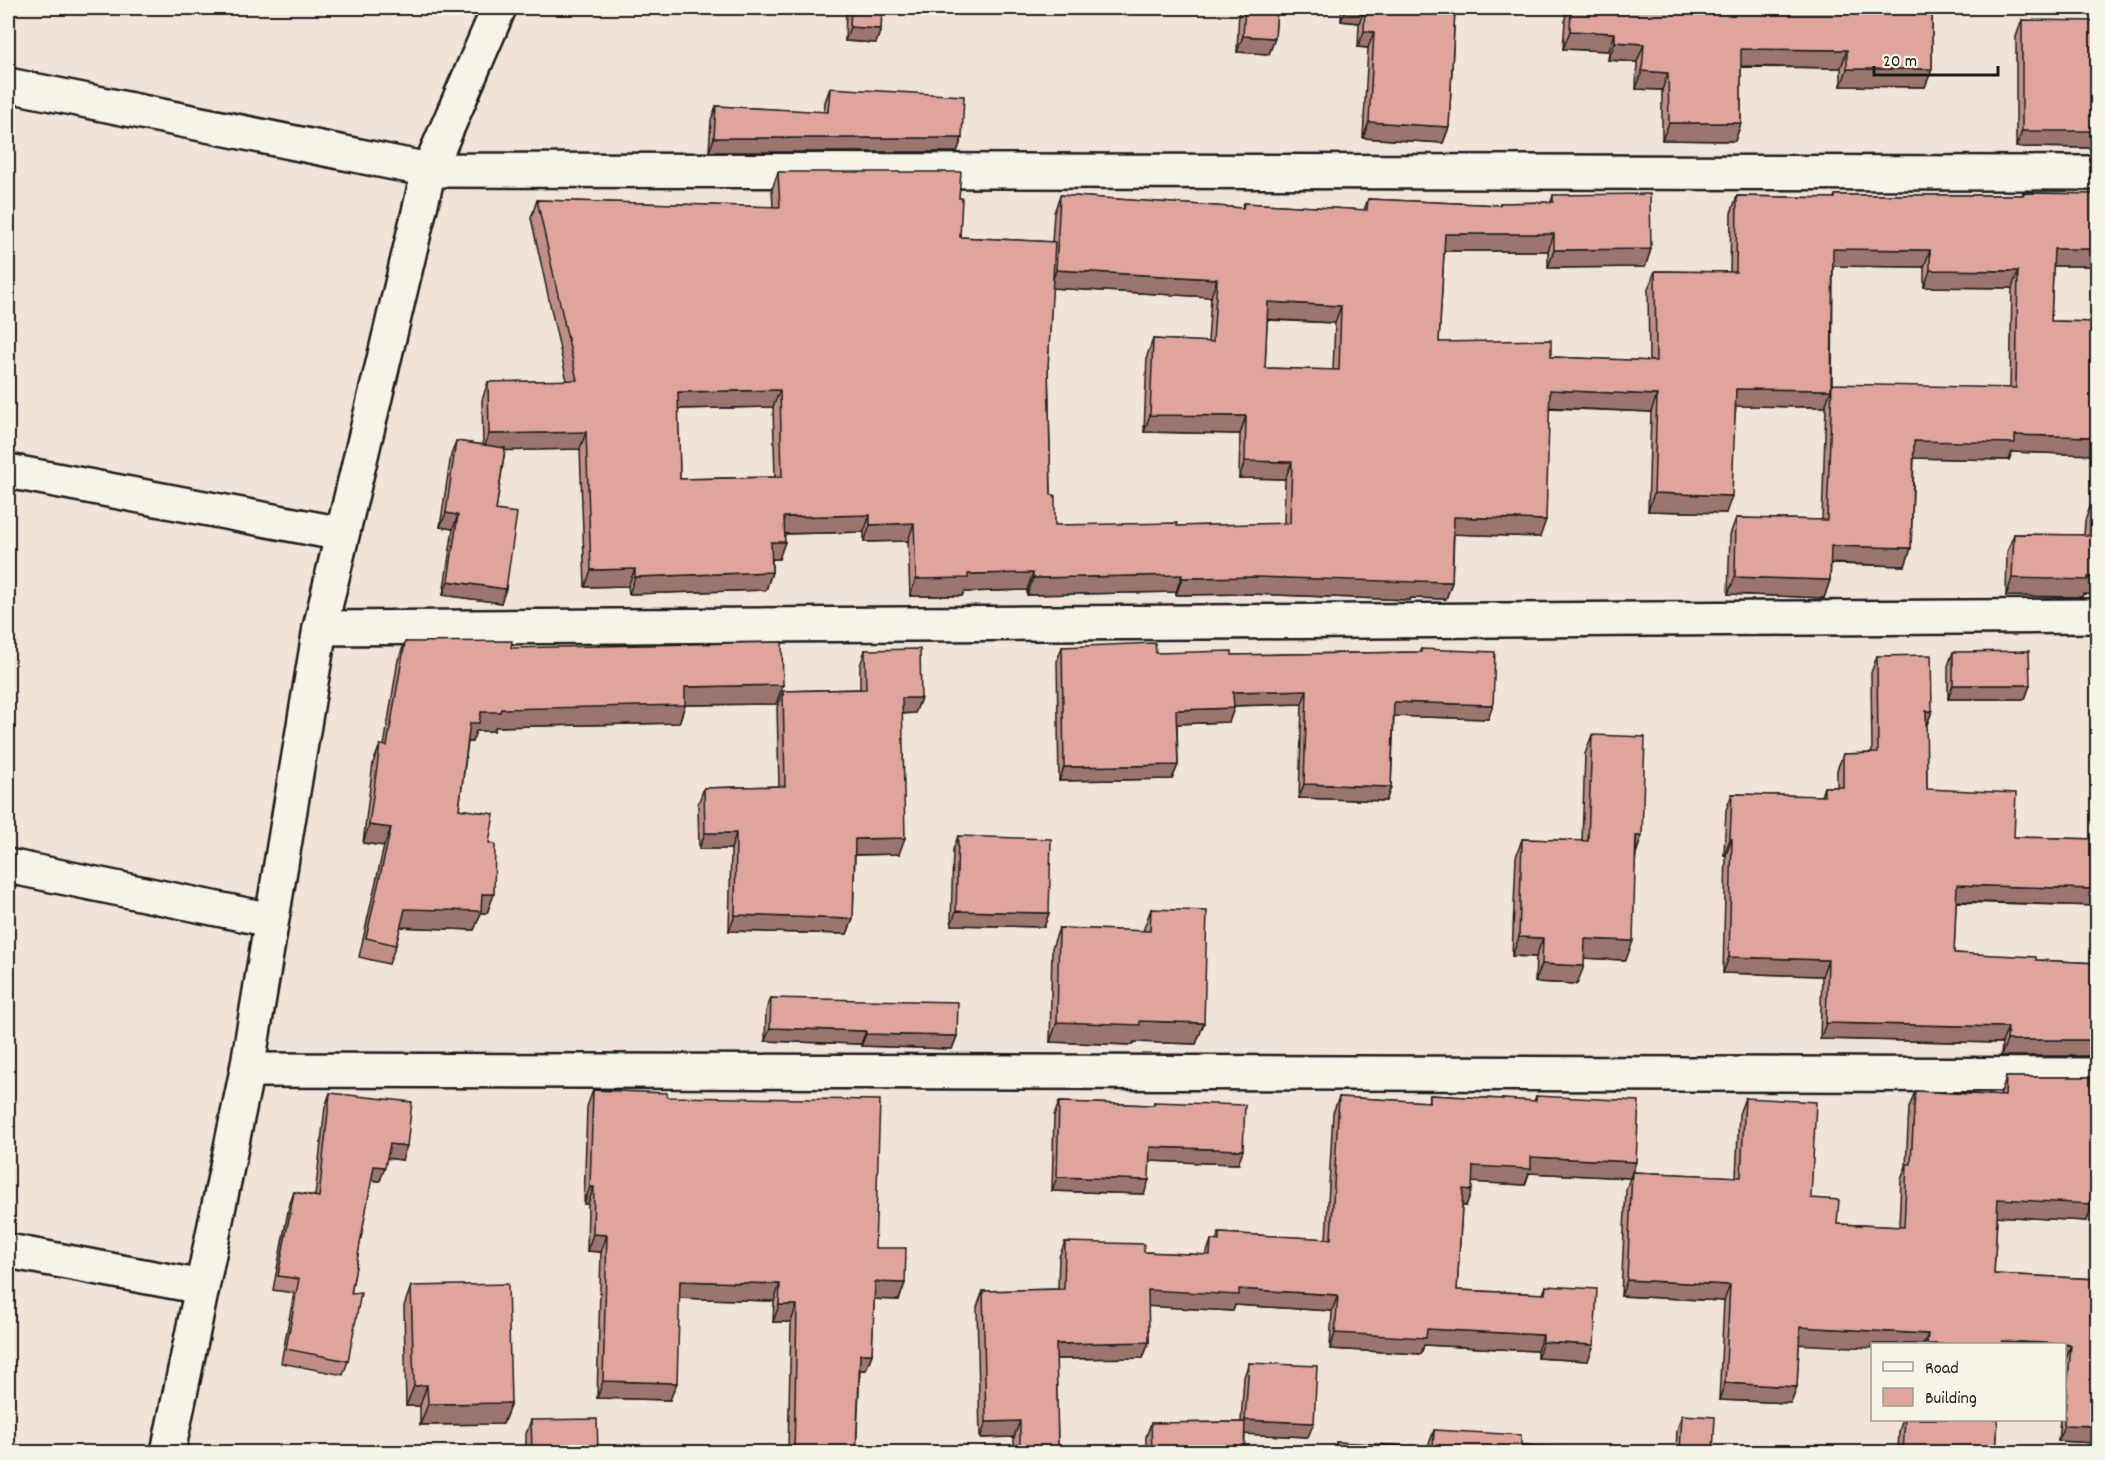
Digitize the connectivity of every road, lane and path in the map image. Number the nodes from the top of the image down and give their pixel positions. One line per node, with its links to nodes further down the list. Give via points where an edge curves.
1 (499, 8): 3 (street)
2 (8, 85): 3 (street)
3 (429, 170): 4 (street); 6 (street)
4 (2097, 173)
5 (8, 471): 6 (street)
6 (342, 534): 8 (street)
7 (2097, 616): 8 (street)
8 (320, 628): 10 (street)
9 (8, 866): 10 (street)
10 (271, 920): 11 (street)
11 (247, 1070): 12 (street); 14 (street)
12 (2097, 1075)
13 (8, 1251): 14 (street)
14 (202, 1287): 15 (street)
15 (168, 1452)

